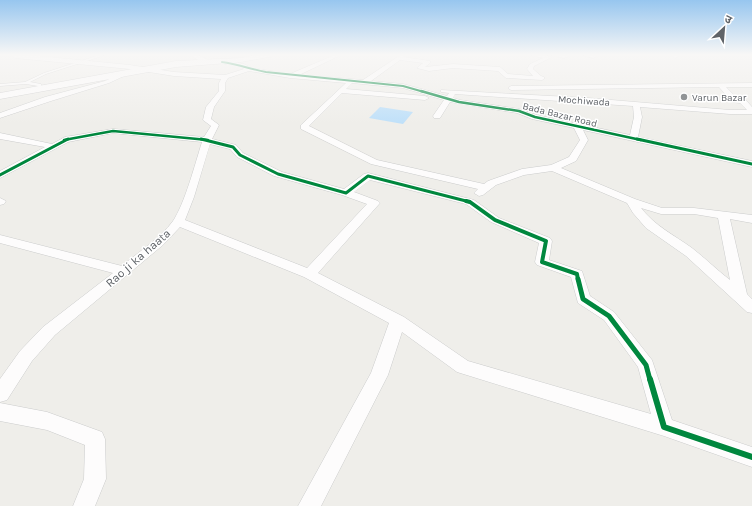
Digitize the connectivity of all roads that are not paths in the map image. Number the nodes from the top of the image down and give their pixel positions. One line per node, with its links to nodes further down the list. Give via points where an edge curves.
1 (225, 77): 29 (street, Rao ji ka haata, via 222,91 210,107 207,120 216,125)
2 (36, 78): 10 (lane)
3 (107, 78): 16 (main road)
4 (116, 78): 24 (street)
5 (310, 78): 9 (street, Bada Bazar Road)
6 (371, 78): 11 (street)
7 (533, 78): 8 (street)
8 (539, 78): 15 (street)
9 (351, 81): 11 (street, Bada Bazar Road); 17 (street)
10 (26, 83): 12 (lane); 16 (lane, via 40,85)
11 (364, 83): 20 (street, Bada Bazar Road, via 403,86)
12 (0, 85)
13 (752, 85): 14 (street)
14 (721, 86): 15 (street); 23 (street, via 735,100 742,101)
15 (550, 87): 18 (street, via 513,88)
16 (41, 89): 19 (main road)
17 (342, 91): 21 (street); 34 (street, via 304,126 374,162)
18 (494, 94): 20 (street, Mochiwada); 22 (street, Mochiwada)
19 (0, 96)
20 (452, 96): 25 (street); 26 (street, Bada Bazar Road)
21 (427, 98)
22 (636, 104): 23 (street, Mochiwada); 28 (street, via 638,117)
23 (752, 112)
24 (0, 116)
25 (437, 116)
26 (577, 127): 28 (street, Bada Bazar Road); 32 (street, via 584,140 573,159)
27 (0, 136): 30 (street)
28 (633, 139): 31 (street, Bada Bazar Road)
29 (207, 140): 30 (street, via 113,131 64,140); 35 (street, via 233,147 240,155 278,174); 40 (street, Rao ji ka haata, via 189,197)
30 (51, 146): 33 (street)
31 (752, 164)
32 (553, 168): 34 (street, via 522,172); 36 (street)
33 (0, 175)
34 (484, 187): 37 (street)
35 (346, 193): 37 (street, via 368,176); 43 (street, via 374,203)
36 (631, 201): 38 (street, via 661,211 694,211); 44 (street, via 638,214 653,228 688,251)
37 (470, 202): 49 (street, via 494,220 546,241 542,262 577,274 583,299 609,316 646,365)
38 (723, 215): 39 (street); 44 (street)
39 (752, 219)
40 (178, 222): 42 (street, Rao ji ka haata, via 159,242); 43 (street)
41 (0, 239): 42 (street)
42 (124, 271): 47 (street, Rao ji ka haata, via 48,331 26,356)
43 (309, 274): 46 (street)
44 (740, 294): 45 (street)
45 (752, 308)
46 (398, 321): 49 (street, via 463,366); 52 (street, via 379,375)
47 (0, 394)
48 (0, 412): 51 (street, via 47,422 96,439 95,478)
49 (664, 427): 50 (street)
50 (752, 457)
51 (84, 506)
52 (309, 506)

